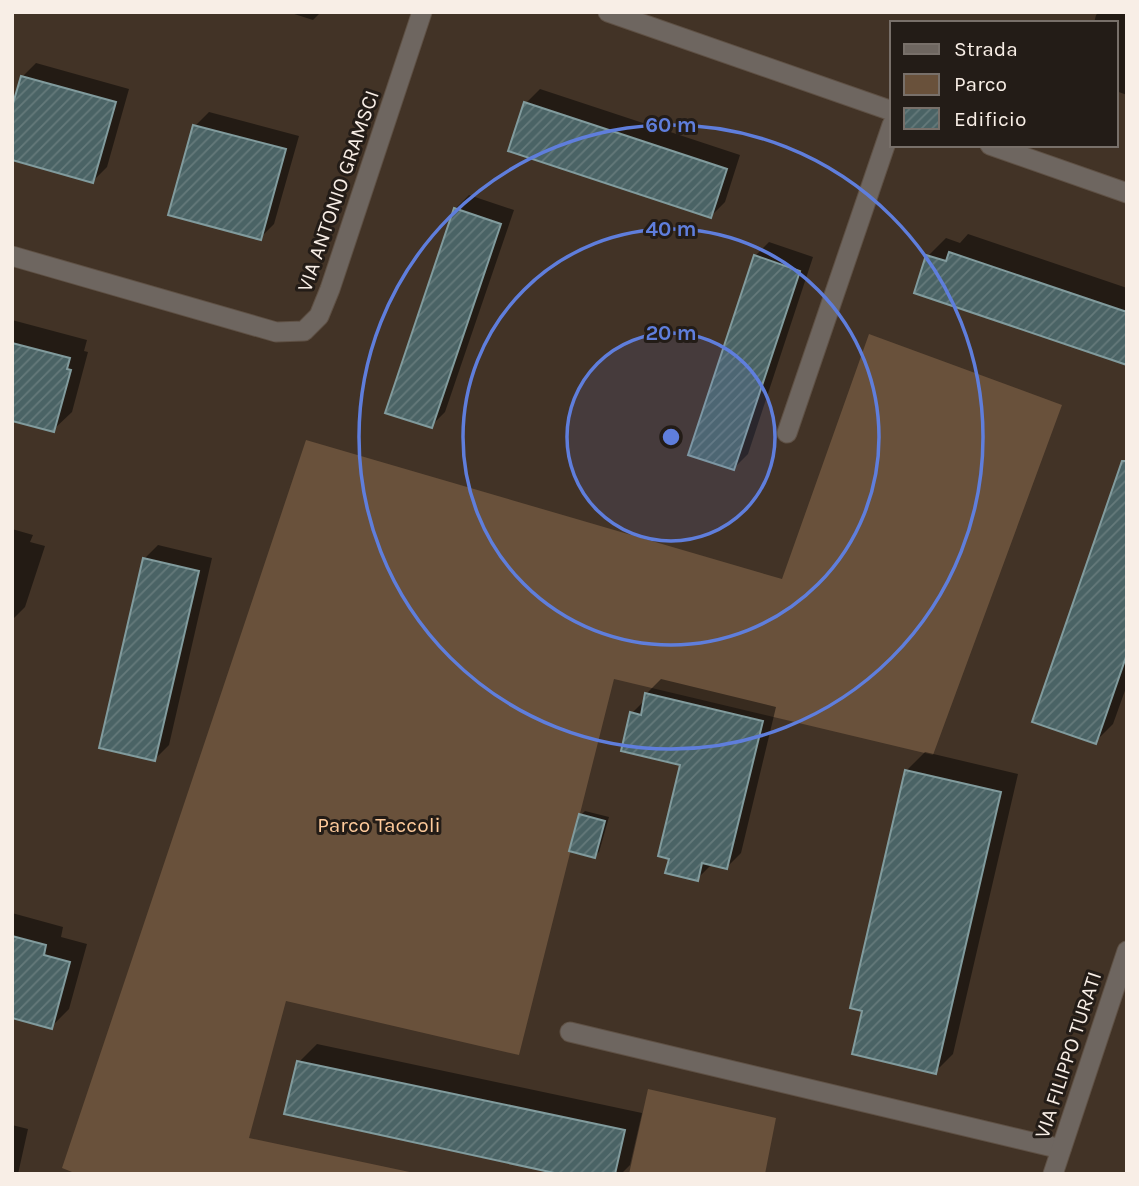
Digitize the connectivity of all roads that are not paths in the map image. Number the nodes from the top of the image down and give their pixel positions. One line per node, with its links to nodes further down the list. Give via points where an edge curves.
1 (422, 12): 7 (street, VIA ANTONIO GRAMSCI, via 330,289 319,316 304,331 276,332)
2 (608, 12): 3 (street)
3 (890, 110)
4 (890, 131): 8 (street)
5 (996, 147): 6 (street)
6 (1127, 193)
7 (12, 256)
8 (787, 433)
9 (1127, 951): 11 (street, VIA FILIPPO TURATI)
10 (570, 1032): 11 (street)
11 (1061, 1149): 12 (street, VIA FILIPPO TURATI)
12 (1053, 1174)

